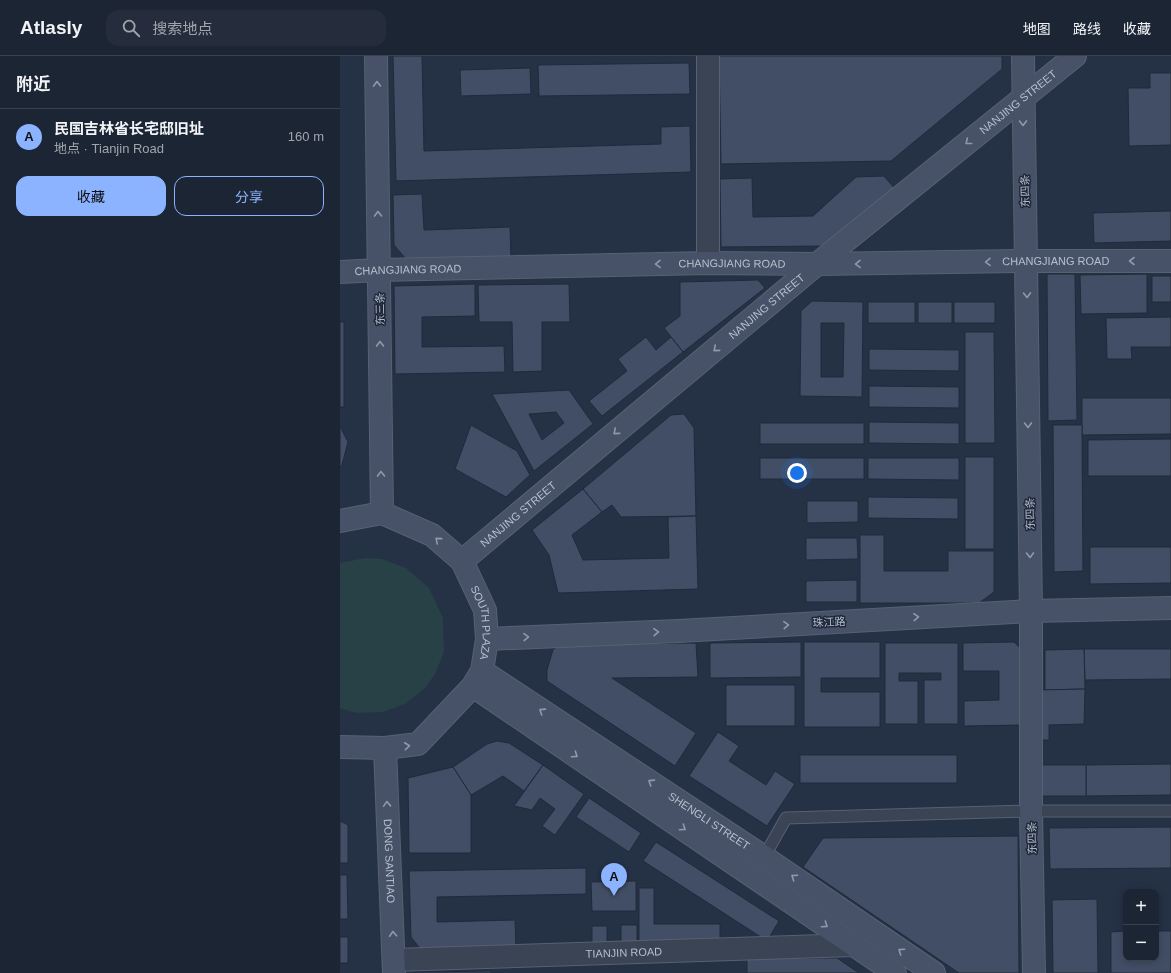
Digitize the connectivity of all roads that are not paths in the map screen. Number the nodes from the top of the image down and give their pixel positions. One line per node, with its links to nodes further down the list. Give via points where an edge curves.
1 (376, 56): 10 (street, 东三条, one-way to 1)
2 (708, 56): 8 (street)
3 (1023, 56): 5 (street, 东四条)
4 (1075, 56): 5 (street, NANJING STREET)
5 (1023, 98): 6 (street, 东四条, one-way to 6); 9 (street, NANJING STREET, one-way to 9)
6 (1026, 261): 7 (street, CHANGJIANG ROAD, one-way to 6); 9 (street, CHANGJIANG ROAD, one-way to 9); 16 (street, 东四条, one-way to 16)
7 (1171, 261)
8 (708, 263): 9 (street, CHANGJIANG ROAD); 10 (street, CHANGJIANG ROAD, one-way to 10)
9 (817, 264): 14 (street, NANJING STREET, one-way to 14)
10 (379, 270): 11 (street, CHANGJIANG ROAD); 12 (street, 东三条, one-way to 10)
11 (340, 272)
12 (382, 513): 13 (street); 14 (street, SOUTH PLAZA, one-way to 12, via 432,535)
13 (340, 521)
14 (462, 561): 17 (street, SOUTH PLAZA, via 485,610)
15 (1171, 608): 16 (street, 珠江路)
16 (1031, 611): 17 (street, 珠江路, one-way to 16); 21 (street, 东四条)
17 (487, 639): 18 (street, SOUTH PLAZA)
18 (478, 678): 20 (street, one-way to 18, via 418,744); 23 (street, SHENGLI STREET, one-way to 18); 24 (street, SHENGLI STREET, one-way to 24)
19 (340, 747): 20 (street)
20 (385, 748): 25 (street, DONG SANTIAO, one-way to 20)
21 (1031, 811): 22 (lane); 23 (lane, via 786,818); 28 (street, 东四条)
22 (1171, 811)
23 (764, 857): 27 (street, SHENGLI STREET, one-way to 23)
24 (854, 945): 25 (street, TIANJIN ROAD); 26 (street, SHENGLI STREET)
25 (394, 966)
26 (895, 973)
27 (934, 973)
28 (1034, 973)

